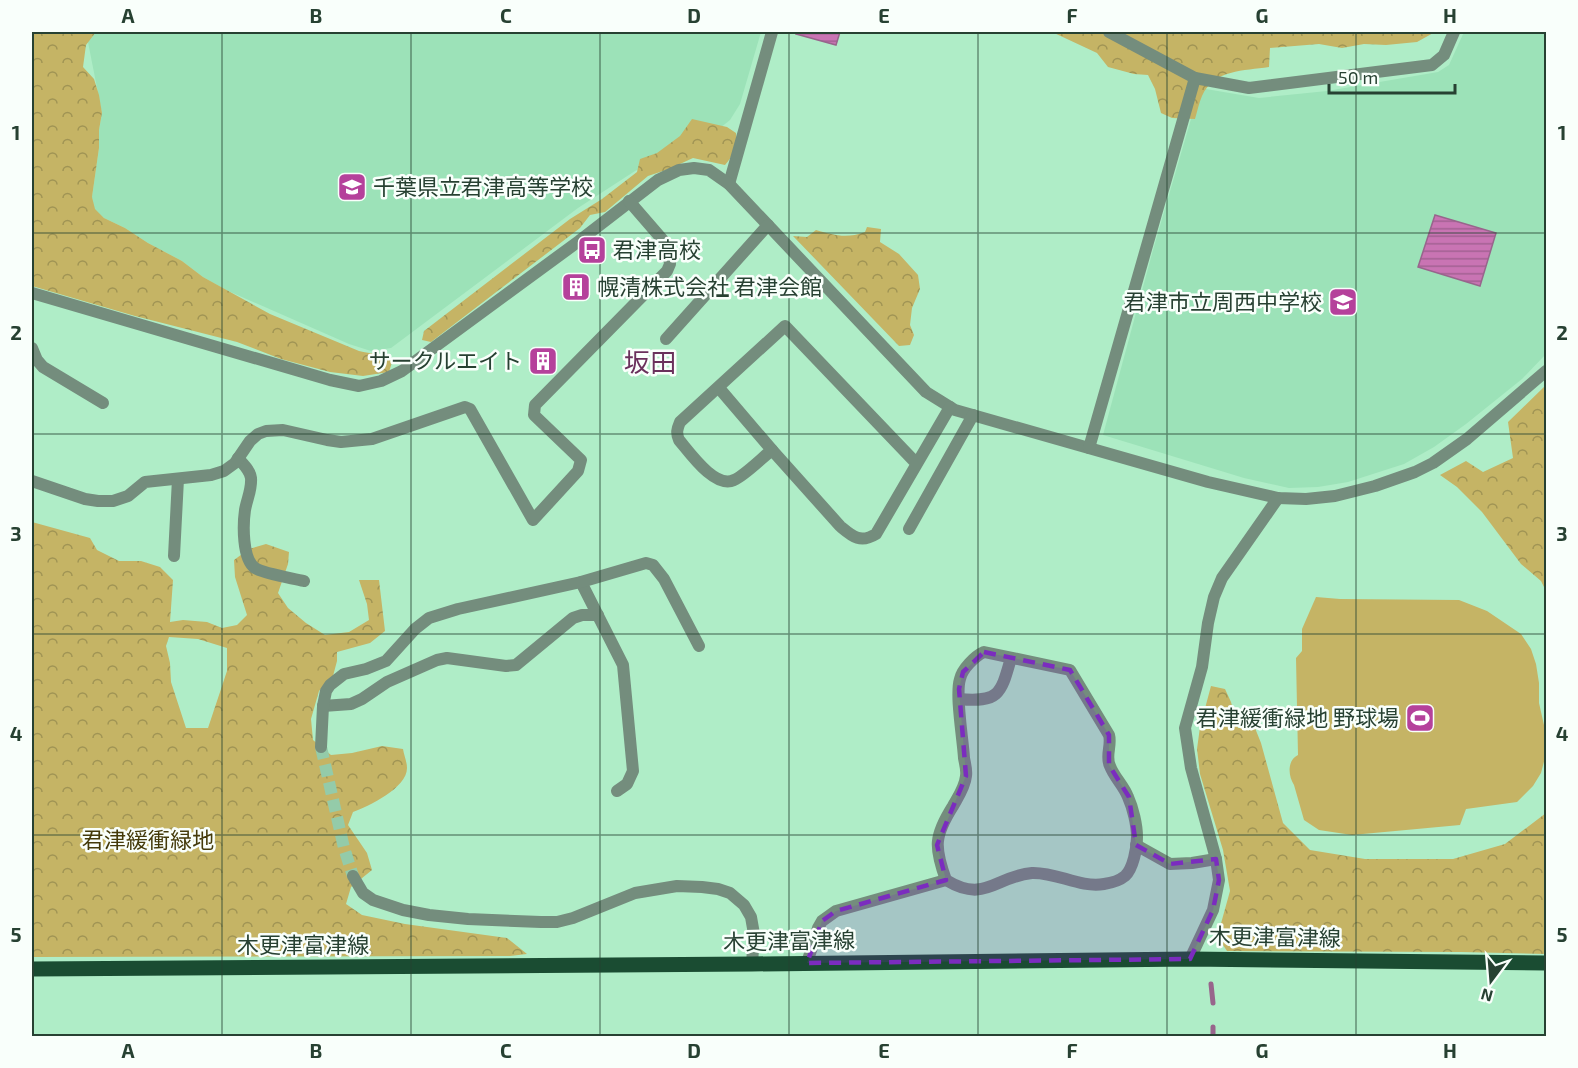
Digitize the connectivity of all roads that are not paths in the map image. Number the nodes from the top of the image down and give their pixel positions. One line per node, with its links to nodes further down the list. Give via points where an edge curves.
1 (772, 32): 5 (street)
2 (1109, 32): 4 (street)
3 (1454, 32): 4 (street, via 1444,55 1432,65 1249,88)
4 (1195, 78): 16 (street)
5 (729, 183): 6 (street, via 709,170 679,170); 7 (street)
6 (629, 201): 8 (street, via 402,371 359,386); 18 (street, via 668,246 670,264 535,405 534,415 581,460 578,471 533,520 470,409 465,407 372,439 341,442 283,430 266,431 250,441)
7 (768, 225): 9 (street); 14 (street, via 926,392)
8 (32, 296)
9 (666, 339)
10 (32, 348): 13 (street, via 43,367)
11 (1546, 371): 22 (street, via 1467,439 1415,472 1335,496)
12 (718, 388): 17 (street); 17 (street, via 680,422 679,441 707,472 726,482 735,480); 19 (street, via 785,326)
13 (103, 403)
14 (950, 407): 15 (street); 19 (street)
15 (973, 415): 16 (street); 23 (street)
16 (1089, 448): 22 (street)
17 (772, 450): 19 (street, via 840,526 860,539 876,534)
18 (238, 458): 20 (street, via 224,471); 25 (street, via 251,478 244,515 249,561 257,569)
19 (916, 463)
20 (178, 479): 21 (street, via 145,482 128,496 113,501 85,499); 24 (street)
21 (32, 481)
22 (1278, 498): 35 (street, via 1222,578 1185,728 1191,768)
23 (909, 529)
24 (174, 556)
25 (304, 581)
26 (580, 582): 27 (street); 28 (street, via 637,564 653,565); 31 (street, via 429,618 386,661 337,678 326,692)
27 (598, 615): 31 (street, via 573,618 511,667 437,660 387,682 351,704); 33 (street, via 623,664 633,771 627,784)
28 (699, 646)
29 (1011, 658): 30 (street, via 1004,685 997,694 975,700); 30 (street, via 984,652 979,655 963,672); 34 (street, via 1070,670 1109,735 1109,765 1128,797)
30 (959, 699): 37 (street, via 966,776 938,838 938,859)
31 (323, 706): 32 (street)
32 (321, 747)
33 (617, 791)
34 (1136, 845): 35 (street, via 1170,864); 37 (street, via 1128,872 1104,884 1086,884 1044,873 1021,875 976,890)
35 (1216, 859): 38 (street, via 1219,880 1213,910)
36 (353, 876): 41 (street, via 363,893 403,910 468,919 541,922 573,918 635,893 677,886 718,889 730,893 751,917)
37 (946, 880): 39 (street, via 836,911 822,921)
38 (1190, 959): 39 (main road, 木更津富津線); 40 (main road, 木更津富津線)
39 (807, 963): 41 (main road, 木更津富津線)
40 (1546, 963)
41 (753, 964): 42 (main road, 木更津富津線)
42 (32, 969)

